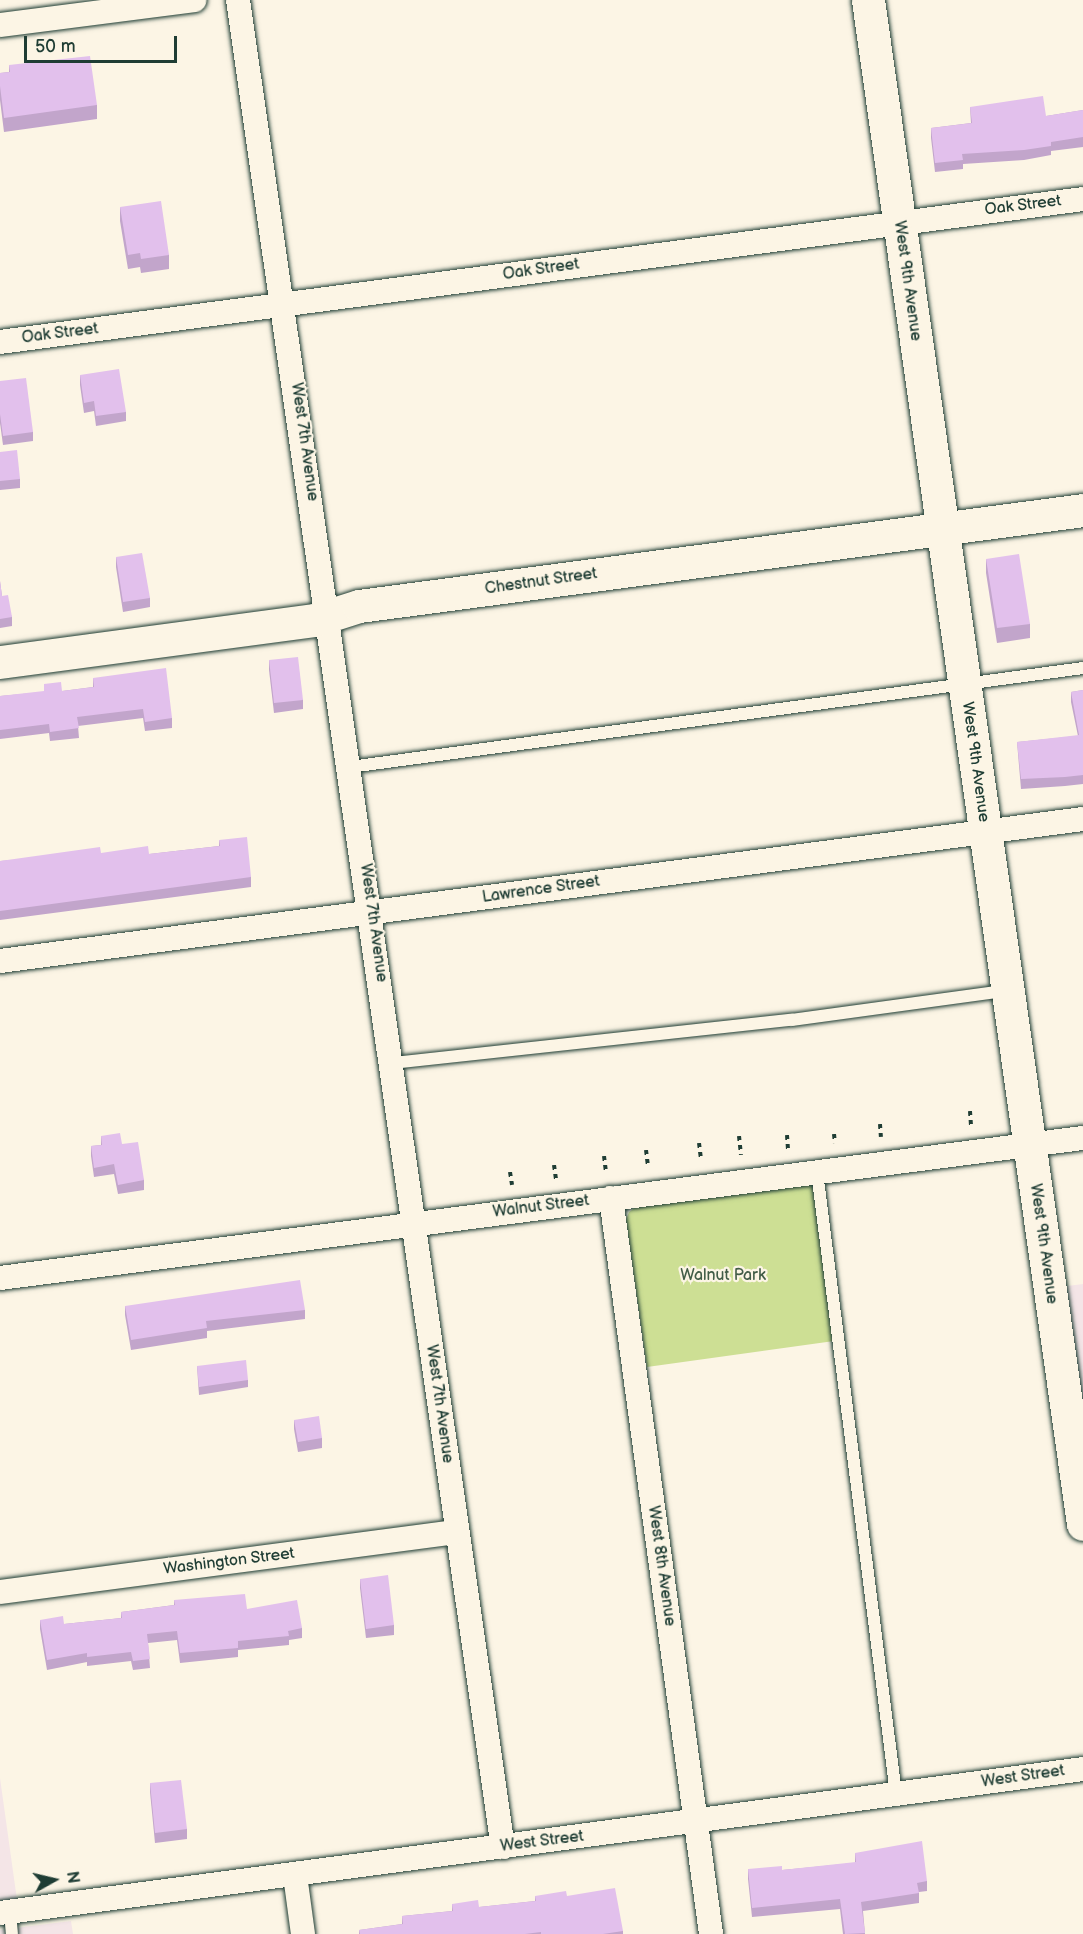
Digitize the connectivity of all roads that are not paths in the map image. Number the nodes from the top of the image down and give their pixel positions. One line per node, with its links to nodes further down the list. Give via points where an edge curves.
1 (194, 0): 4 (street)
2 (238, 0): 7 (street, West 7th Avenue)
3 (868, 0): 6 (street, West 9th Avenue)
4 (0, 25)
5 (1083, 199): 6 (street, Oak Street)
6 (899, 221): 7 (street, Oak Street); 10 (street, West 9th Avenue)
7 (285, 305): 8 (street, Oak Street); 11 (street, West 7th Avenue)
8 (0, 342)
9 (1083, 510): 10 (street, Chestnut Street)
10 (941, 528): 11 (street, Chestnut Street, via 359,606); 14 (street, West 9th Avenue)
11 (328, 616): 12 (street, Chestnut Street); 15 (street, West 7th Avenue)
12 (0, 662)
13 (1083, 668): 14 (lane)
14 (963, 683): 15 (lane); 17 (street, West 9th Avenue)
15 (350, 767): 18 (street, West 7th Avenue)
16 (1083, 819): 17 (street, Lawrence Street)
17 (985, 831): 18 (street, Lawrence Street); 20 (street, West 9th Avenue)
18 (371, 912): 19 (street, Lawrence Street); 21 (street, West 7th Avenue)
19 (0, 961)
20 (1008, 991): 21 (lane, via 792,1020); 23 (street, West 9th Avenue)
21 (393, 1063): 26 (street, West 7th Avenue)
22 (1083, 1138): 23 (street, Walnut Street)
23 (1029, 1145): 24 (street, Walnut Street); 28 (street, West 9th Avenue)
24 (817, 1172): 25 (street, Walnut Street); 32 (lane)
25 (611, 1198): 26 (street, Walnut Street); 33 (street, West 8th Avenue)
26 (415, 1223): 27 (street, Walnut Street); 29 (street, West 7th Avenue)
27 (0, 1278)
28 (1083, 1524)
29 (457, 1532): 30 (street, Washington Street); 34 (street, West 7th Avenue)
30 (0, 1592)
31 (1083, 1769): 32 (street, West Street)
32 (896, 1794): 33 (street, West Street)
33 (696, 1821): 34 (street, West Street); 38 (street, West 8th Avenue)
34 (503, 1847): 35 (street, West Street)
35 (295, 1875): 36 (street, West Street); 37 (street)
36 (7, 1920)
37 (303, 1934)
38 (711, 1934)

